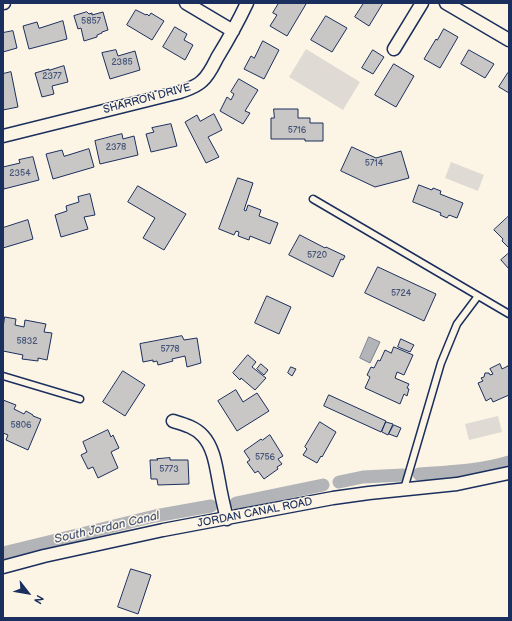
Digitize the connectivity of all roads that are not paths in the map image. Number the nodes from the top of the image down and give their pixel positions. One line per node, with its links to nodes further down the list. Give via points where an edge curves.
1 (186, 3): 5 (street)
2 (247, 3): 5 (street, SHARRON DRIVE)
3 (422, 3): 7 (street)
4 (446, 3): 6 (street)
5 (233, 31): 8 (street, SHARRON DRIVE, via 206,76 190,89)
6 (509, 40)
7 (394, 49)
8 (3, 136)
9 (313, 199): 10 (lane)
10 (478, 296): 11 (lane); 16 (lane, via 457,324 441,363)
11 (509, 314)
12 (3, 376): 13 (lane)
13 (80, 399)
14 (173, 421): 17 (street, via 196,430 208,443)
15 (509, 474): 16 (street, JORDAN CANAL ROAD, via 458,484)
16 (404, 489): 17 (street, JORDAN CANAL ROAD, via 333,498)
17 (226, 519): 18 (street, JORDAN CANAL ROAD, via 163,530)
18 (3, 567)

